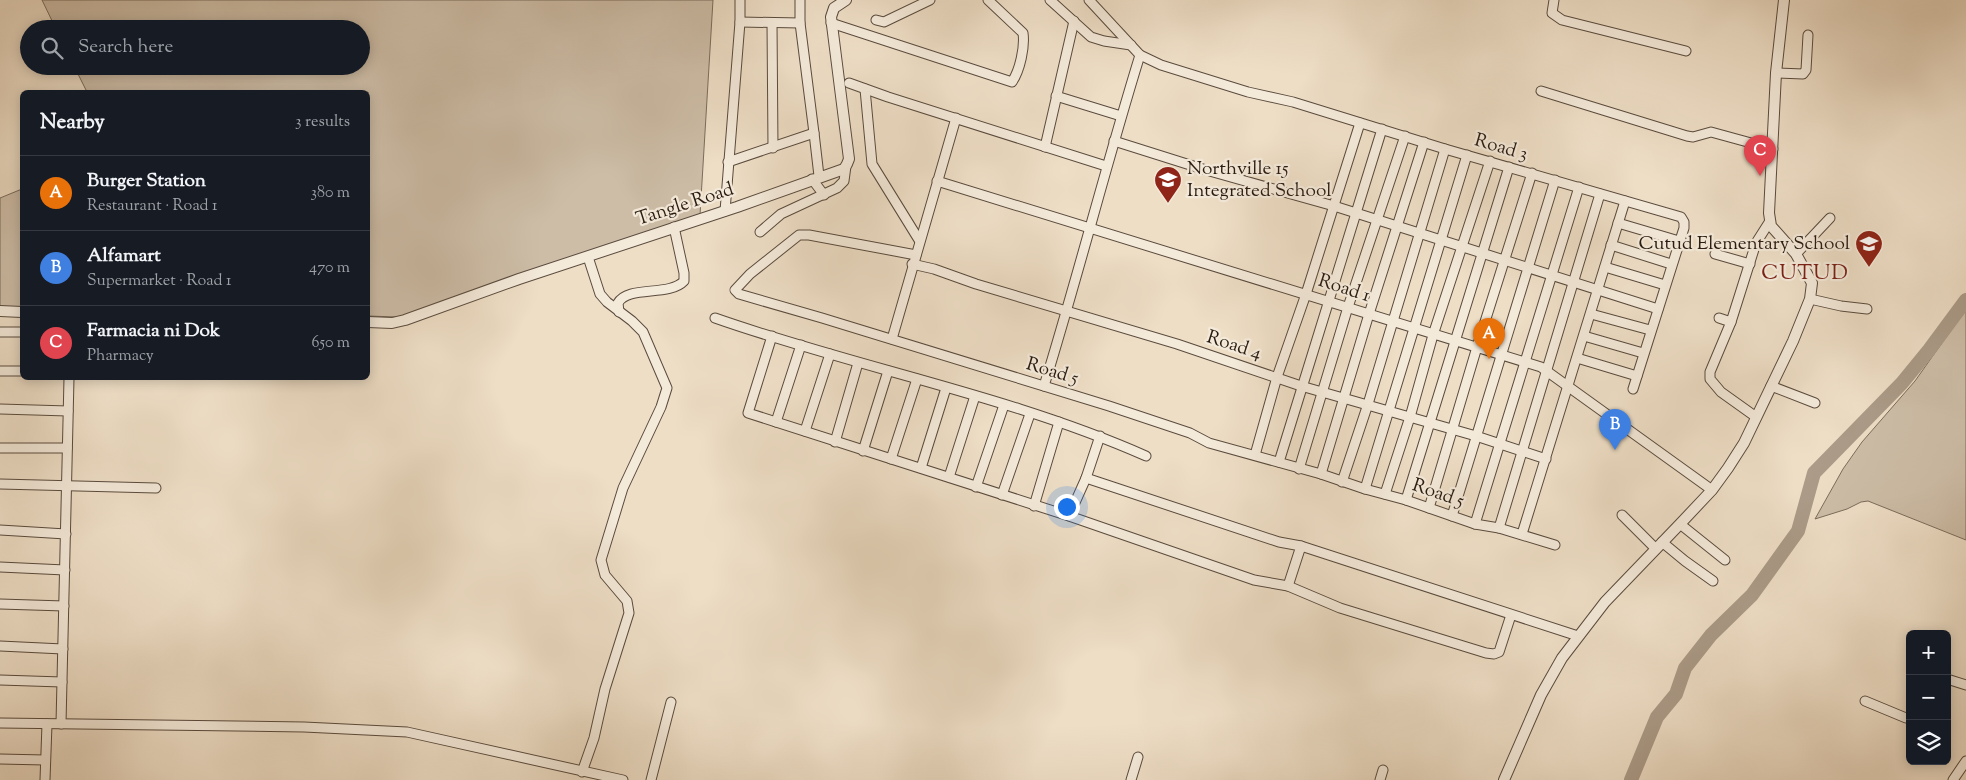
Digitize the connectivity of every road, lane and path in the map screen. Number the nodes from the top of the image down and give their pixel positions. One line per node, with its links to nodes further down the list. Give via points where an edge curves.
1 (740, 0): 13 (street)
2 (800, 0): 15 (street)
3 (846, 0): 10 (street)
4 (930, 0): 11 (street, via 884,22)
5 (988, 0): 16 (street, via 1023,32 1018,69 1012,82)
6 (1050, 0): 12 (street)
7 (1089, 0): 18 (street)
8 (1554, 0): 19 (street, via 1552,13 1562,20)
9 (1784, 0): 21 (street)
10 (835, 4): 16 (street)
11 (876, 20)
12 (1074, 21): 18 (street, via 1097,39); 25 (street)
13 (740, 22): 14 (street); 40 (street)
14 (772, 23): 15 (street); 35 (street)
15 (800, 23): 30 (street)
16 (831, 23): 41 (street, via 849,159)
17 (1808, 35): 21 (street, via 1805,72 1800,75)
18 (1131, 45): 20 (street)
19 (1686, 51)
20 (1140, 55): 26 (street); 28 (street, Road 3, via 1198,77)
21 (1776, 74): 37 (street)
22 (849, 83): 23 (street)
23 (865, 89): 27 (street); 64 (street, via 872,164)
24 (1541, 91): 37 (street, via 1686,136 1711,132)
25 (1056, 96): 26 (street); 34 (street)
26 (1121, 116): 32 (street)
27 (956, 118): 34 (street); 47 (street)
28 (1360, 123): 29 (street, Road 3); 52 (street)
29 (1382, 129): 31 (street, Road 3); 54 (street)
30 (814, 133): 35 (street); 45 (street)
31 (1405, 136): 33 (street, Road 3); 56 (street)
32 (1114, 141): 42 (street); 52 (street)
33 (1424, 142): 36 (street, Road 3); 59 (street)
34 (1045, 147): 42 (street)
35 (773, 148): 40 (street)
36 (1445, 149): 38 (street, Road 3); 63 (street)
37 (1773, 149): 57 (street)
38 (1466, 155): 39 (street, Road 3); 65 (street)
39 (1490, 161): 43 (street, Road 3); 68 (street)
40 (728, 162): 53 (street)
41 (846, 166): 45 (street, Tangle Road); 50 (street, via 841,185)
42 (1106, 166): 61 (street)
43 (1509, 167): 44 (street, Road 3); 69 (street)
44 (1532, 173): 46 (street, Road 3); 74 (street)
45 (816, 177): 50 (street); 53 (street, Tangle Road)
46 (1556, 180): 48 (street, Road 3); 78 (street)
47 (936, 181): 61 (street, Road 1); 64 (street)
48 (1579, 187): 49 (street, Road 3); 80 (street)
49 (1600, 194): 51 (street, Road 3); 81 (street)
50 (824, 195): 62 (street, via 781,214)
51 (1625, 201): 58 (street); 66 (street, Road 3, via 1681,217 1684,224)
52 (1334, 206): 54 (street); 84 (street)
53 (725, 211): 60 (street, Tangle Road)
54 (1355, 213): 56 (street); 86 (street)
55 (1830, 218): 71 (street)
56 (1378, 220): 59 (street); 87 (street)
57 (1770, 220): 71 (street, via 1774,230); 77 (street, via 1760,235)
58 (1618, 223): 66 (street); 67 (street)
59 (1398, 226): 63 (street); 94 (street)
60 (674, 227): 73 (street, Tangle Road); 93 (street, via 684,281 675,286 625,296 618,303)
61 (1091, 228): 84 (street, Road 1); 91 (street)
62 (760, 232)
63 (1419, 233): 65 (street); 99 (street)
64 (919, 240): 72 (street)
65 (1440, 240): 68 (street); 101 (street)
66 (1679, 241): 76 (street, Road 3)
67 (1611, 245): 76 (street); 79 (street)
68 (1462, 247): 69 (street); 105 (street)
69 (1483, 253): 74 (street); 109 (street)
70 (1715, 254): 77 (street)
71 (1796, 254): 85 (street, via 1812,283)
72 (916, 255): 75 (street); 108 (street, Road 5, via 799,235 734,289 739,294)
73 (588, 257): 93 (street, via 600,294); 98 (street, Tangle Road, via 405,320)
74 (1505, 260): 78 (street); 111 (street)
75 (912, 264): 91 (street, Road 4); 108 (street)
76 (1671, 264): 82 (street, Road 3)
77 (1750, 264): 100 (street)
78 (1528, 267): 80 (street); 114 (street)
79 (1605, 267): 82 (street); 83 (street)
80 (1551, 274): 81 (street); 117 (street)
81 (1573, 282): 83 (street); 121 (street)
82 (1664, 285): 88 (street, Road 3)
83 (1597, 290): 88 (street); 95 (street)
84 (1306, 294): 86 (street, Road 1); 122 (street)
85 (1810, 299): 89 (street); 129 (street)
86 (1328, 302): 87 (street, Road 1); 127 (street)
87 (1348, 308): 94 (street, Road 1); 132 (street)
88 (1658, 309): 102 (street, Road 3)
89 (1867, 309)
90 (0, 311): 92 (street)
91 (1067, 311): 122 (street, Road 4); 126 (street)
92 (20, 312)
93 (619, 312): 217 (street, via 643,332 667,390 623,488 602,554 603,571 624,596 629,613)
94 (1369, 314): 99 (street, Road 1); 134 (street)
95 (1591, 314): 102 (street); 107 (street)
96 (715, 318): 106 (street)
97 (1719, 318): 100 (street)
98 (370, 322)
99 (1392, 322): 101 (street, Road 1); 136 (street)
100 (1731, 322): 143 (street, via 1710,379 1721,392)
101 (1413, 328): 105 (street, Road 1); 140 (street)
102 (1650, 330): 112 (street, Road 3)
103 (0, 332): 104 (street)
104 (20, 332)
105 (1434, 335): 109 (street, Road 1); 142 (street)
106 (772, 336): 110 (street); 144 (street, via 748,413)
107 (1584, 336): 112 (street); 115 (street)
108 (892, 339): 126 (street, Road 5)
109 (1457, 341): 111 (street, Road 1); 146 (street)
110 (801, 345): 113 (street); 144 (street)
111 (1477, 347): 114 (street, Road 1); 147 (street)
112 (1643, 353): 123 (street, Road 3)
113 (830, 354): 116 (street); 148 (street)
114 (1502, 355): 117 (street, Road 1); 150 (street)
115 (1577, 358): 123 (street); 128 (street)
116 (858, 363): 120 (street); 151 (street)
117 (1526, 363): 121 (street, Road 1); 152 (street)
118 (0, 371): 119 (street)
119 (20, 371)
120 (888, 371): 124 (street); 155 (street)
121 (1547, 372): 128 (street, Road 1); 156 (street)
122 (1277, 376): 127 (street, Road 4); 157 (street)
123 (1637, 376): 131 (street, Road 3)
124 (917, 379): 130 (street); 159 (street)
125 (69, 380): 139 (street)
126 (1044, 386): 157 (street, Road 5, via 1190,433 1209,443)
127 (1301, 386): 132 (street, Road 4); 161 (street)
128 (1568, 386): 160 (street); 173 (street, Road 1)
129 (1771, 386): 135 (street); 143 (street)
130 (946, 388): 133 (street); 162 (street)
131 (1633, 389)
132 (1323, 391): 134 (street, Road 4); 163 (street)
133 (975, 396): 137 (street); 165 (street)
134 (1345, 398): 136 (street, Road 4); 164 (street)
135 (1815, 403)
136 (1368, 404): 140 (street, Road 4); 167 (street)
137 (1004, 405): 141 (street); 170 (street)
138 (0, 409): 139 (street)
139 (68, 410): 154 (street)
140 (1389, 411): 142 (street, Road 4); 172 (street)
141 (1030, 414): 145 (street); 175 (street)
142 (1410, 418): 146 (street, Road 4); 174 (street)
143 (1756, 418): 173 (street, via 1736,457)
144 (776, 422): 148 (street)
145 (1059, 422): 149 (street); 177 (street)
146 (1431, 424): 147 (street, Road 4); 176 (street)
147 (1453, 430): 150 (street, Road 4); 178 (street)
148 (805, 431): 151 (street)
149 (1100, 436): 158 (street); 166 (street)
150 (1476, 436): 152 (street, Road 4); 181 (street)
151 (834, 442): 155 (street)
152 (1501, 444): 156 (street, Road 4); 182 (street)
153 (0, 448): 154 (street)
154 (68, 448): 169 (street)
155 (863, 451): 159 (street)
156 (1522, 451): 160 (street, Road 4); 184 (street)
157 (1255, 455): 161 (street, Road 5)
158 (1146, 456)
159 (891, 459): 162 (street)
160 (1546, 459): 187 (street)
161 (1279, 462): 163 (street, Road 5)
162 (921, 468): 165 (street)
163 (1299, 468): 164 (street, Road 5)
164 (1321, 474): 167 (street, Road 5)
165 (949, 477): 170 (street)
166 (1086, 478): 180 (street); 190 (street, via 1279,542)
167 (1342, 482): 172 (street, Road 5)
168 (0, 484): 169 (street)
169 (67, 485): 171 (street); 186 (street)
170 (976, 487): 175 (street)
171 (156, 488)
172 (1365, 490): 174 (street, Road 5)
173 (1712, 490): 183 (street)
174 (1386, 494): 176 (street, Road 5)
175 (1002, 495): 177 (street)
176 (1406, 500): 178 (street, Road 5)
177 (1034, 506): 180 (street)
178 (1429, 508): 181 (street, Road 5)
179 (1622, 514): 189 (street)
180 (1069, 516): 195 (street, via 1254,580)
181 (1452, 516): 182 (street, Road 5)
182 (1475, 524): 184 (street, Road 5)
183 (1680, 524): 189 (street); 191 (street)
184 (1498, 528): 187 (street, Road 5)
185 (0, 530): 186 (street)
186 (66, 534): 193 (street)
187 (1522, 534): 188 (street, Road 5)
188 (1555, 545)
189 (1659, 545): 194 (street); 199 (street)
190 (1301, 546): 195 (street); 198 (street)
191 (1725, 560)
192 (0, 567): 193 (street)
193 (65, 570): 197 (street)
194 (1713, 581)
195 (1288, 586): 198 (street, via 1340,608 1494,654 1499,652)
196 (0, 604): 197 (street)
197 (64, 606): 201 (street)
198 (1511, 614): 199 (street)
199 (1578, 636): 223 (street, via 1541,695)
200 (0, 646): 201 (street)
201 (63, 649): 204 (street)
202 (0, 680): 204 (street)
203 (1951, 680): 205 (street)
204 (62, 682): 211 (street)
205 (1966, 685)
206 (1865, 700): 208 (street)
207 (671, 702): 220 (street)
208 (1906, 718)
209 (0, 723): 210 (street)
210 (47, 724): 211 (street); 214 (street)
211 (61, 724): 217 (street, via 304,727 407,732)
212 (1138, 757): 221 (street)
213 (0, 759): 214 (street)
214 (46, 760): 218 (street)
215 (1966, 761): 224 (street)
216 (1383, 770): 222 (street)
217 (582, 772): 219 (street)
218 (45, 780)
219 (623, 780)
220 (651, 780)
221 (1131, 780)
222 (1380, 780)
223 (1504, 780)
224 (1953, 780)

